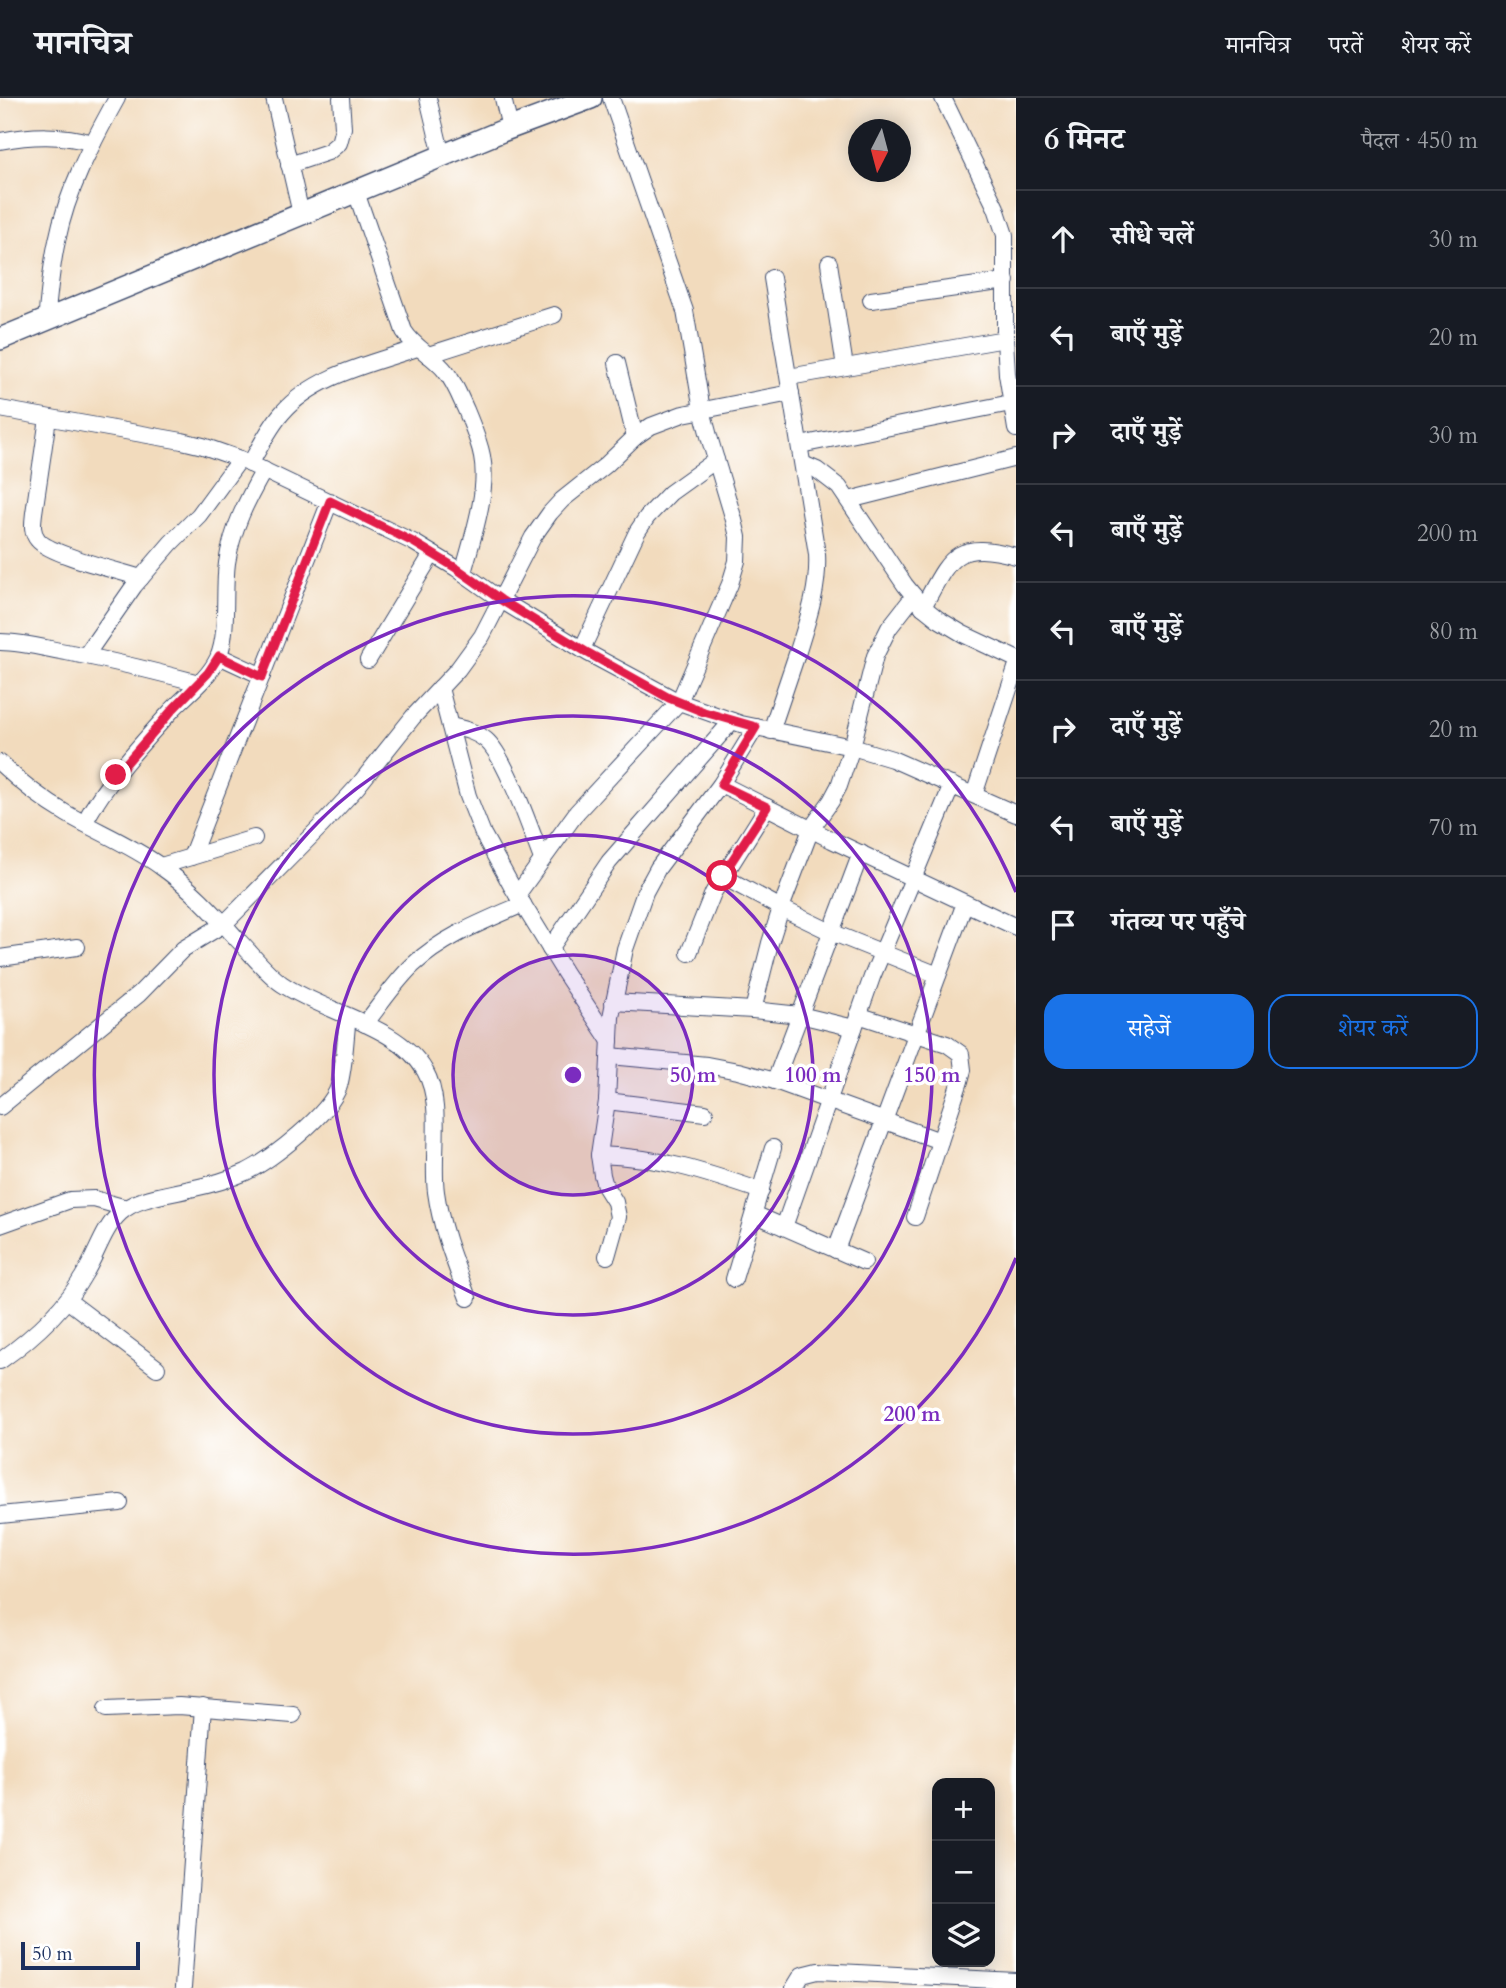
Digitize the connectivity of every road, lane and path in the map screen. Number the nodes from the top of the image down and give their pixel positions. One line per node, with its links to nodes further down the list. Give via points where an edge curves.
1 (117, 98): 12 (street)
2 (274, 98): 14 (street)
3 (341, 98): 14 (street, via 340,143 328,152)
4 (428, 98): 13 (street)
5 (503, 98): 10 (street)
6 (591, 98): 9 (main road)
7 (611, 98): 32 (street, via 685,311)
8 (943, 98): 17 (street)
9 (563, 103): 10 (main road)
10 (510, 128): 13 (main road)
11 (0, 141): 12 (street, via 56,136)
12 (93, 143): 23 (street, via 60,228)
13 (442, 156): 15 (main road)
14 (289, 165): 16 (street)
15 (355, 192): 16 (main road); 26 (street, via 404,331)
16 (301, 214): 23 (main road)
17 (1011, 235): 20 (street)
18 (830, 262): 28 (street)
19 (772, 278): 29 (street)
20 (1006, 281): 21 (street); 25 (street)
21 (871, 300)
22 (554, 315): 26 (street)
23 (46, 321): 24 (main road)
24 (0, 339)
25 (1005, 339): 28 (street); 30 (street)
26 (422, 351): 39 (street, via 334,377 304,393 274,423); 45 (street, via 456,388 482,456 482,490)
27 (617, 363): 35 (street)
28 (845, 367): 29 (street)
29 (790, 385): 32 (street); 36 (street)
30 (1011, 403): 34 (street); 36 (street)
31 (0, 409): 33 (street)
32 (702, 410): 35 (street, via 668,418); 38 (street)
33 (48, 418): 39 (street, via 182,441); 46 (street, via 34,534 39,542 59,552)
34 (1016, 429)
35 (635, 437): 47 (street, via 550,513)
36 (800, 445): 40 (street)
37 (1016, 458): 41 (street)
38 (716, 460): 50 (street, via 670,493 636,532); 59 (street, via 738,537 737,561)
39 (251, 464): 42 (street); 46 (street); 52 (street, via 229,548)
40 (803, 464): 41 (street, via 830,479); 62 (street, via 817,584 809,618)
41 (849, 500): 48 (street)
42 (330, 501): 43 (street); 56 (street)
43 (432, 554): 45 (street); 54 (street)
44 (1016, 556): 48 (street, via 977,550 960,553)
45 (463, 573): 47 (street)
46 (141, 578): 51 (street)
47 (501, 600): 50 (street); 58 (street, via 482,636)
48 (918, 602): 53 (street, via 937,620); 63 (street, via 889,628 880,643)
49 (0, 642): 51 (street)
50 (582, 649): 59 (street)
51 (86, 655): 57 (street)
52 (219, 656): 56 (street); 57 (street)
53 (1016, 659)
54 (368, 660)
55 (1016, 668): 67 (street)
56 (262, 677): 74 (street)
57 (199, 683): 70 (street, via 116,775)
58 (440, 688): 61 (street); 82 (street, via 322,825)
59 (679, 702): 60 (street); 75 (street, via 583,805)
60 (732, 721): 62 (street); 86 (street, via 609,862)
61 (450, 726): 75 (street, via 480,735 500,756); 79 (street, via 475,816)
62 (764, 729): 63 (street); 65 (street)
63 (852, 747): 66 (street); 71 (street, via 839,786)
64 (0, 763): 70 (street, via 42,798)
65 (721, 785): 68 (street); 91 (street, via 658,867 645,892)
66 (952, 785): 67 (street); 78 (street)
67 (974, 795): 69 (street)
68 (767, 807): 71 (street); 77 (street)
69 (1016, 814)
70 (84, 823): 76 (street)
71 (811, 829): 73 (street); 81 (street)
72 (254, 838): 74 (street)
73 (861, 853): 78 (street); 84 (street)
74 (191, 857): 76 (street)
75 (542, 859): 79 (street)
76 (161, 866): 82 (street)
77 (722, 876): 81 (street); 88 (street)
78 (913, 878): 80 (street); 87 (street)
79 (520, 900): 86 (street); 96 (street, via 425,955)
80 (965, 903): 83 (street); 90 (street)
81 (781, 908): 84 (street); 92 (street)
82 (224, 924): 94 (street, via 279,982); 102 (street, via 183,949 139,994)
83 (1016, 927)
84 (831, 932): 87 (street); 93 (street)
85 (77, 947): 89 (street)
86 (551, 948): 98 (street)
87 (882, 952): 90 (street); 95 (street)
88 (689, 954)
89 (0, 958)
90 (938, 975): 97 (street)
91 (613, 1002): 92 (street); 98 (street)
92 (753, 1010): 93 (street)
93 (800, 1015): 95 (street); 99 (street)
94 (348, 1017): 96 (street); 109 (street, via 339,1086 312,1122 248,1171)
95 (856, 1021): 97 (street); 101 (street)
96 (365, 1024): 118 (street, via 405,1047 427,1074 434,1108 438,1208)
97 (915, 1035): 104 (street); 105 (street, via 961,1054 960,1081)
98 (610, 1049): 99 (street); 100 (street)
99 (775, 1081): 101 (street)
100 (607, 1101): 103 (street); 107 (street)
101 (827, 1101): 104 (street); 113 (street)
102 (0, 1107)
103 (705, 1113)
104 (883, 1121): 105 (street); 114 (street)
105 (940, 1141): 111 (street)
106 (774, 1148): 108 (street)
107 (599, 1155): 108 (street, via 672,1163); 115 (street, via 605,1186 618,1210)
108 (761, 1191): 110 (street)
109 (126, 1208): 112 (street, via 94,1199 70,1200); 119 (street, via 105,1233)
110 (754, 1214): 113 (street); 117 (street)
111 (915, 1217)
112 (0, 1225)
113 (784, 1227): 114 (street)
114 (836, 1250): 116 (street)
115 (607, 1256)
116 (864, 1262)
117 (734, 1279)
118 (468, 1298)
119 (67, 1300): 120 (street); 121 (street)
120 (0, 1361)
121 (157, 1368)
122 (120, 1503): 123 (street)
123 (0, 1515)
124 (203, 1707): 125 (street); 126 (street); 129 (street)
125 (106, 1709)
126 (293, 1715)
127 (1016, 1981): 128 (street)
128 (954, 1983): 130 (street, via 818,1971 802,1975)
129 (183, 1988)
130 (794, 1988)

